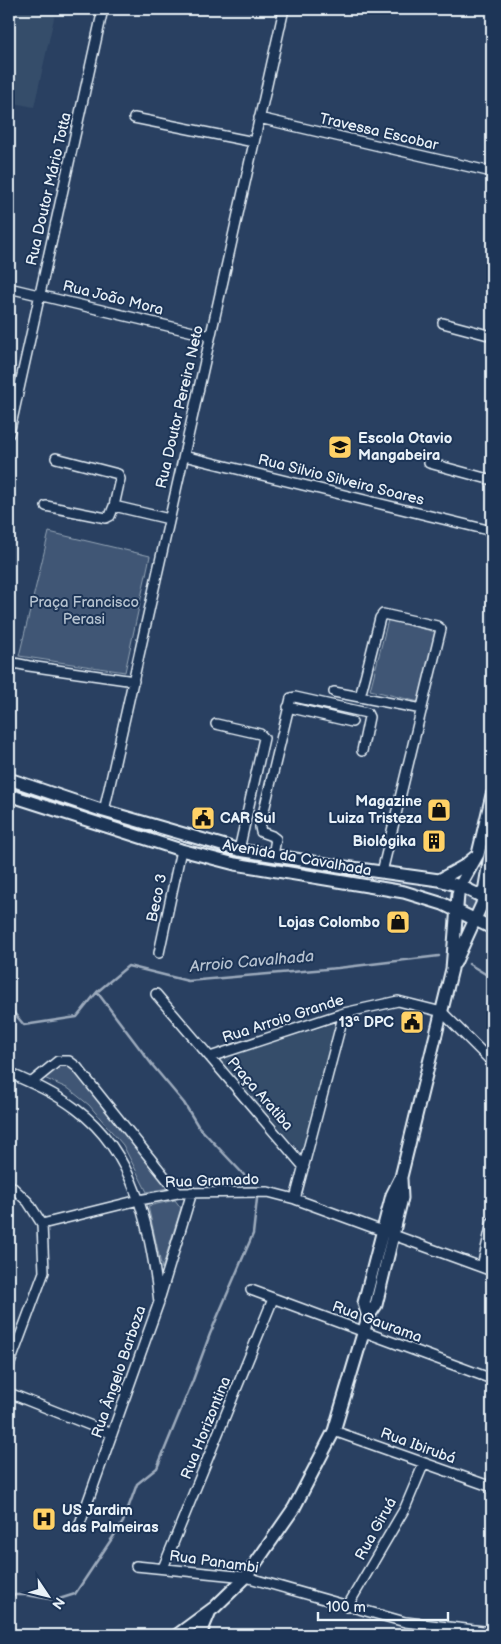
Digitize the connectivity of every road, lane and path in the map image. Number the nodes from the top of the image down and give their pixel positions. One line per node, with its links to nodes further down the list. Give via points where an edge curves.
1 (103, 9): 8 (street, Rua Doutor Mário Totta)
2 (284, 9): 4 (street, Rua Doutor Pereira Neto)
3 (134, 118): 5 (street)
4 (259, 118): 5 (street, Rua Doutor Pereira Neto); 6 (street, Travessa Escobar)
5 (254, 142): 10 (street, Rua Doutor Pereira Neto)
6 (492, 172)
7 (9, 288): 8 (street, Rua João Mora)
8 (40, 294): 10 (street, Rua João Mora); 12 (street, Rua Doutor Mário Totta)
9 (443, 323): 11 (street)
10 (210, 336): 13 (street, Rua Doutor Pereira Neto)
11 (492, 336)
12 (9, 434)
13 (184, 456): 19 (street, Rua Doutor Pereira Neto); 20 (street, Rua Silvio Silveira Soares)
14 (56, 458): 18 (street, via 118,474 120,479)
15 (429, 463): 16 (street)
16 (492, 480)
17 (46, 506): 18 (street, via 106,518)
18 (114, 506): 19 (street)
19 (169, 519): 22 (street, Rua Doutor Pereira Neto)
20 (492, 531)
21 (9, 662): 22 (street)
22 (134, 681): 33 (street, Rua Doutor Pereira Neto)
23 (334, 692): 24 (street)
24 (360, 697): 26 (street); 26 (street, via 383,614 441,629)
25 (288, 707): 27 (street); 29 (street, via 290,698 295,697 367,713 369,718); 38 (street, via 260,827 261,832 276,839)
26 (422, 709): 40 (street)
27 (352, 722)
28 (216, 724): 36 (street, via 260,734 264,738)
29 (362, 751)
30 (9, 779): 33 (main road, Avenida da Cavalhada)
31 (9, 795): 35 (main road, Avenida da Cavalhada)
32 (492, 795): 37 (main road)
33 (104, 811): 36 (main road, Avenida da Cavalhada)
34 (492, 844): 39 (main road)
35 (181, 850): 44 (main road, Avenida da Cavalhada, via 235,864 404,892); 47 (street, Beco 3)
36 (239, 850): 38 (main road, Avenida da Cavalhada)
37 (478, 854): 41 (main road); 42 (main road)
38 (273, 855): 40 (main road, Avenida da Cavalhada)
39 (490, 863): 43 (main road)
40 (382, 872): 41 (main road, Avenida da Cavalhada)
41 (439, 880): 42 (main road, Avenida da Cavalhada)
42 (460, 886): 43 (main road, Avenida da Cavalhada); 44 (main road)
43 (488, 901): 45 (main road)
44 (456, 910): 45 (main road, Avenida da Cavalhada); 48 (main road)
45 (475, 920): 46 (main road, Avenida da Cavalhada); 48 (main road)
46 (492, 928)
47 (159, 953)
48 (452, 969): 50 (main road)
49 (156, 994): 52 (street, Praça Aratiba)
50 (442, 1012): 51 (street, Rua Arroio Grande, via 398,1001); 53 (street); 64 (main road, via 401,1178 392,1195)
51 (344, 1013): 52 (street, Rua Arroio Grande); 56 (street, Praça Aratiba)
52 (210, 1057): 56 (street, Praça Aratiba)
53 (492, 1062)
54 (9, 1073): 55 (street, Rua Ângelo Barboza)
55 (31, 1083): 59 (street, via 58,1061 69,1061); 61 (street, Rua Ângelo Barboza, via 76,1109 95,1126 115,1152)
56 (304, 1167): 60 (street, Praça Aratiba)
57 (9, 1184): 63 (street, via 28,1202)
58 (192, 1192): 59 (street, Rua Gramado); 60 (street, Rua Gramado, via 268,1192); 69 (street)
59 (178, 1193): 61 (street, Rua Gramado)
60 (295, 1199): 64 (street, Rua Gramado)
61 (139, 1200): 63 (street, Rua Gramado); 69 (street, Rua Ângelo Barboza, via 154,1262)
62 (492, 1222): 65 (street)
63 (42, 1224): 71 (street, via 44,1272)
64 (388, 1234): 65 (street, Rua Gramado); 70 (main road, via 364,1303 368,1317)
65 (482, 1267): 66 (street, Rua Gramado)
66 (492, 1271)
67 (251, 1290): 68 (street, Rua Gaurama)
68 (273, 1299): 70 (street, Rua Gaurama); 80 (street, Rua Horizontina)
69 (159, 1302): 75 (street, Rua Ângelo Barboza)
70 (364, 1332): 72 (street, Rua Gaurama); 74 (main road)
71 (9, 1366)
72 (492, 1379)
73 (9, 1393): 75 (street)
74 (334, 1431): 76 (street, Rua Ibirubá); 81 (main road, via 294,1508)
75 (112, 1434): 78 (street, Rua Ângelo Barboza)
76 (424, 1463): 77 (street, Rua Ibirubá); 82 (street, Rua Giruá, via 401,1516)
77 (492, 1487)
78 (78, 1529)
79 (136, 1566): 80 (street, Rua Panambi)
80 (163, 1568): 81 (street, Rua Panambi)
81 (246, 1577): 82 (street, Rua Panambi); 83 (main road)
82 (347, 1607): 86 (street, Rua Panambi, via 405,1622)
83 (210, 1611): 84 (main road); 85 (main road)
84 (206, 1629): 88 (main road)
85 (187, 1631): 87 (main road)
86 (492, 1632)
87 (177, 1635)
88 (200, 1635)

